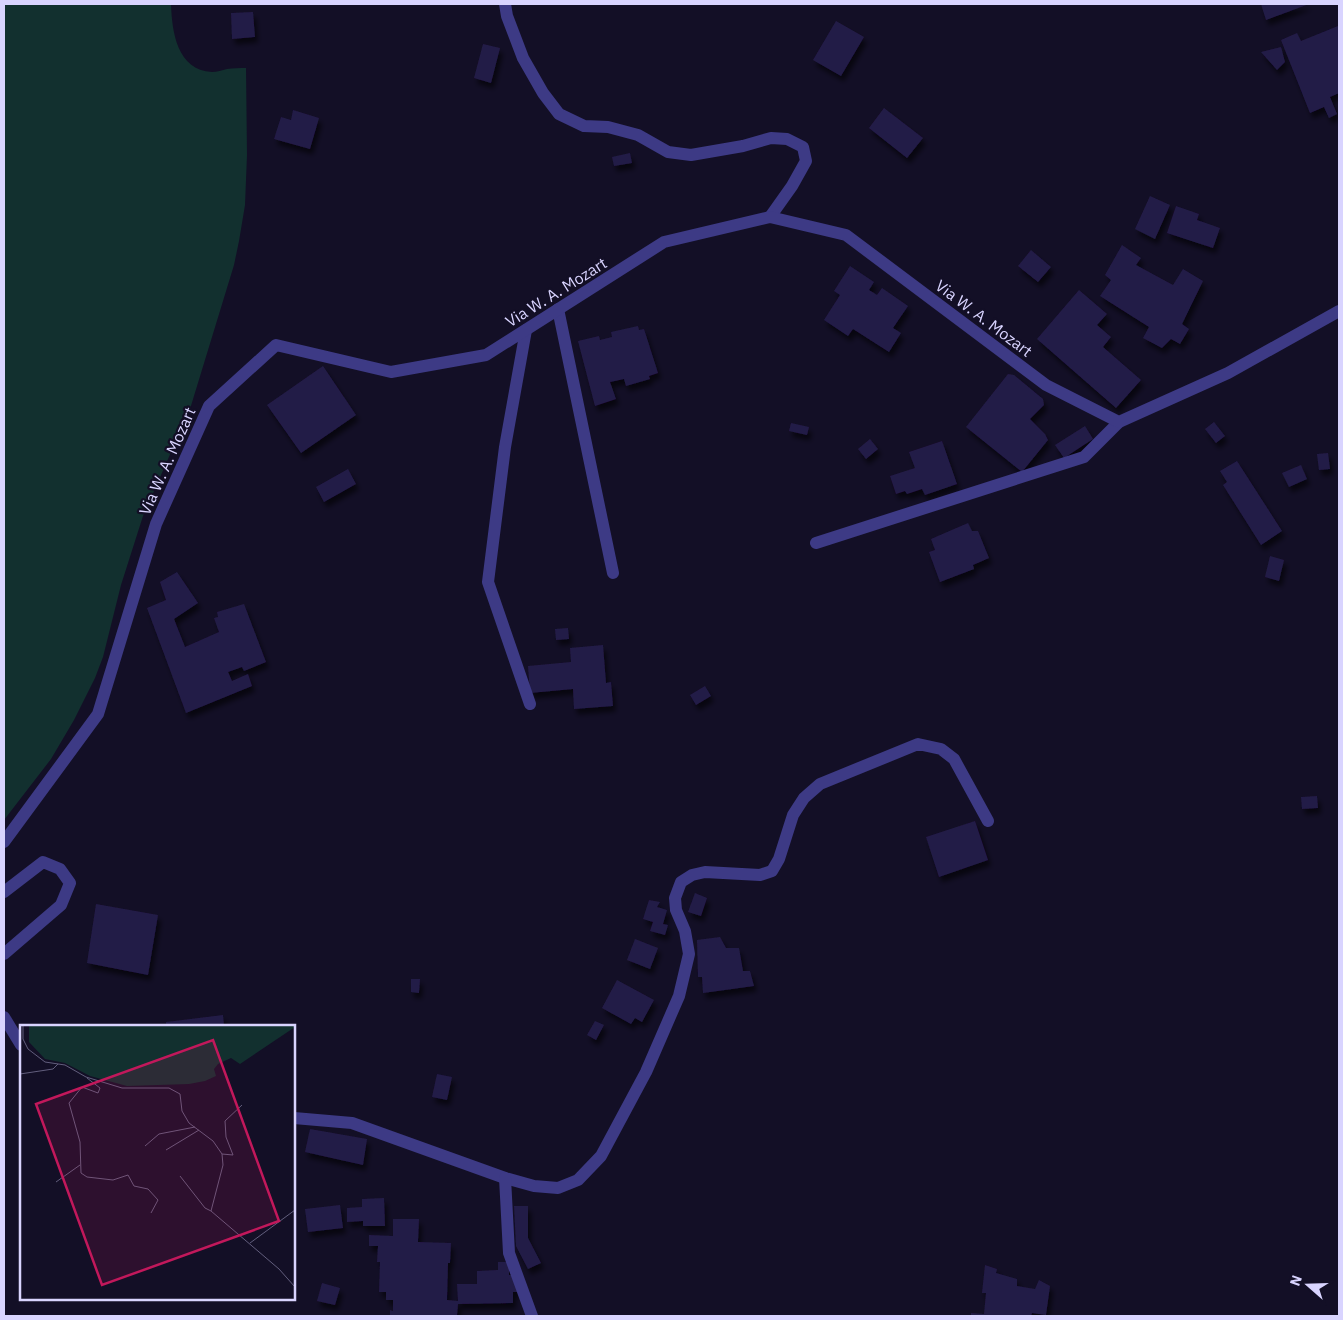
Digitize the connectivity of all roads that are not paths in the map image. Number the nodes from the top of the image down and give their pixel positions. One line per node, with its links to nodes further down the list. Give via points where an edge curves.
1 (505, 4): 2 (street, via 523,58 543,93 559,114 584,126 616,129 638,135 668,152 691,155 771,138 787,139 803,147 806,161)
2 (770, 217): 3 (street, Via W. A. Mozart, via 664,242); 6 (street, Via W. A. Mozart, via 846,234 1046,386)
3 (558, 309): 5 (street, Via W. A. Mozart); 8 (street)
4 (1339, 311): 6 (street, via 1228,374)
5 (526, 330): 9 (street, via 505,447 488,582); 11 (street, Via W. A. Mozart, via 486,355 391,372 276,345 209,406 156,524 98,714)
6 (1119, 422): 7 (street, via 1084,457)
7 (816, 542)
8 (613, 573)
9 (530, 704)
10 (988, 821): 17 (street, via 954,759 941,749 918,744 820,784 804,798 793,815 772,871 760,875 705,872 681,882 675,898 676,910 690,954 679,996 646,1072 601,1156 578,1180 558,1188)
11 (4, 842)
12 (4, 892): 13 (street, via 43,862 60,869 70,884 61,905)
13 (4, 954)
14 (4, 1017): 15 (street)
15 (20, 1043)
16 (295, 1118): 17 (street, via 352,1123)
17 (504, 1178): 18 (street, via 509,1252)
18 (532, 1316)

